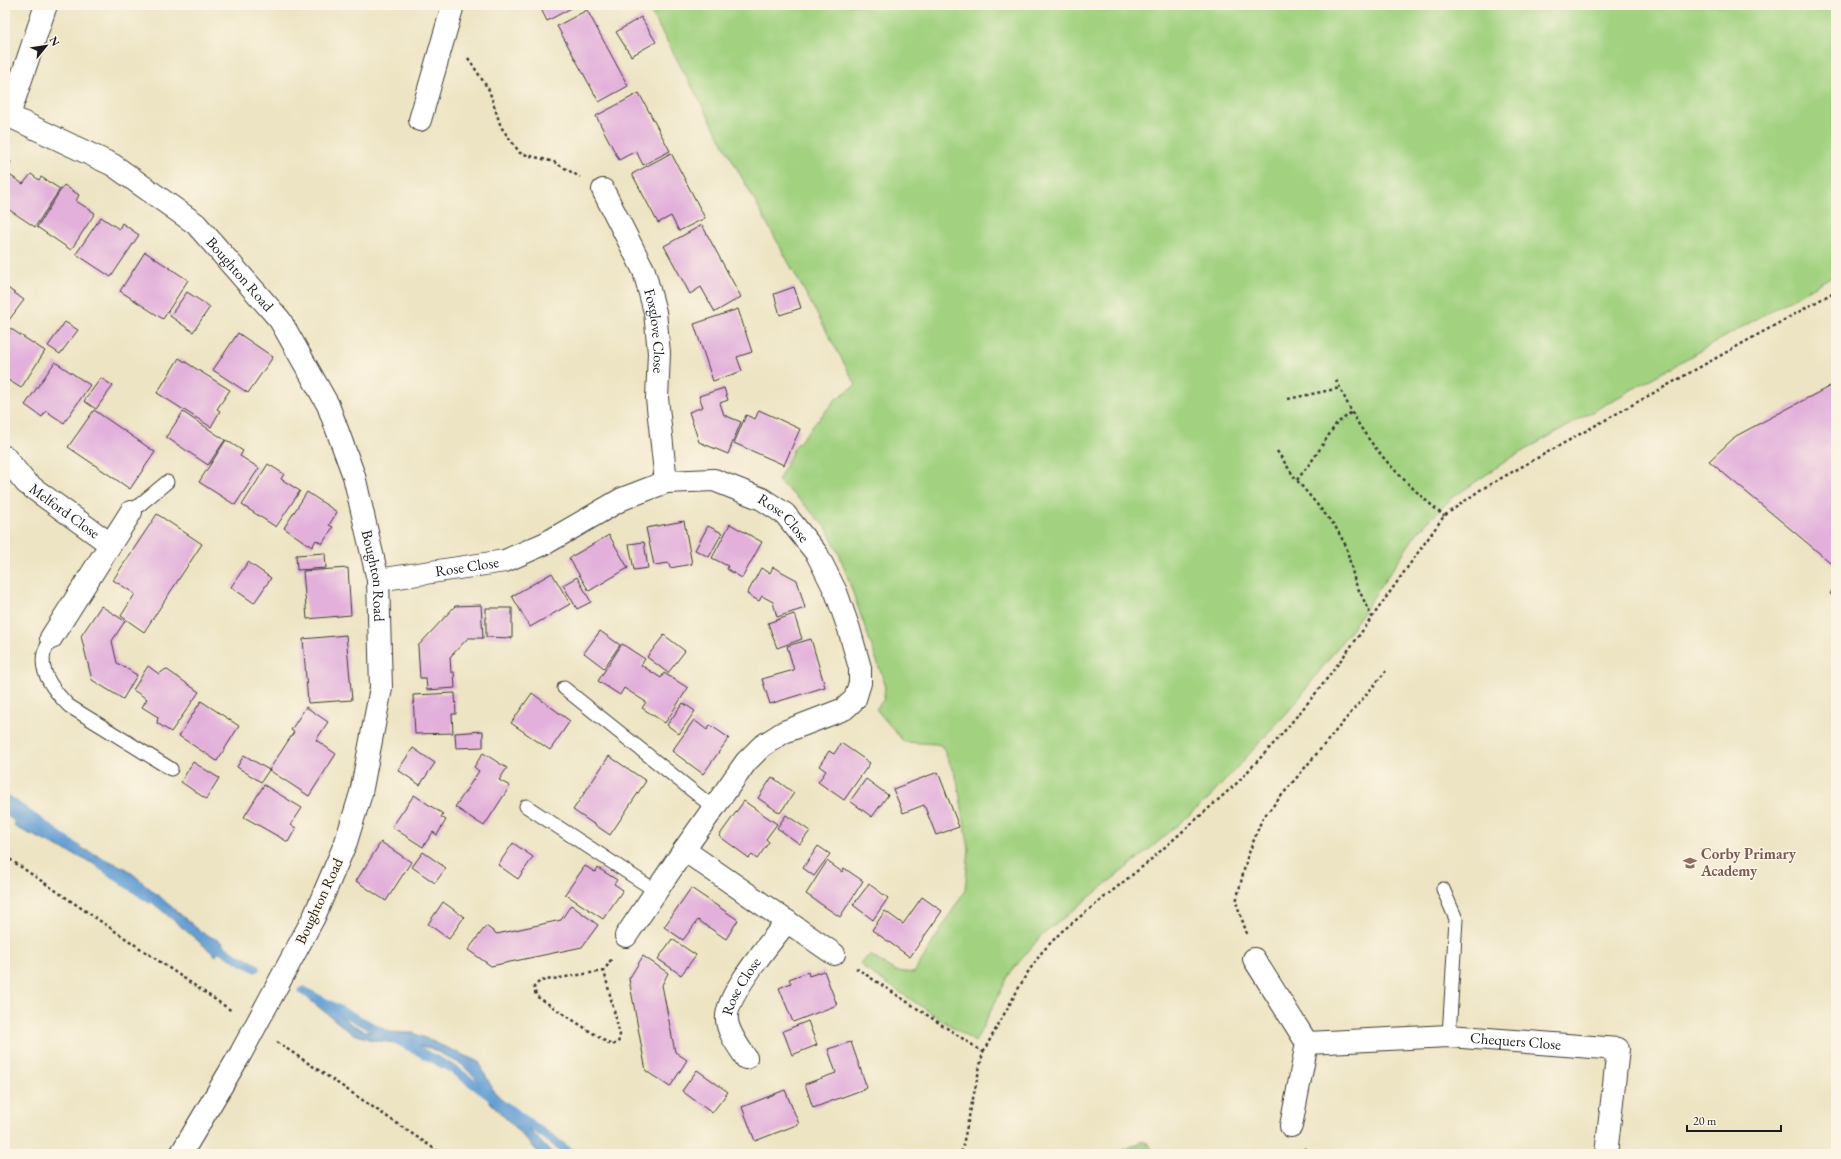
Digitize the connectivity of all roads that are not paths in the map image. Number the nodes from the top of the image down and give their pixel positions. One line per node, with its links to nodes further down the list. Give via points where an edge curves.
1 (46, 5): 3 (street)
2 (453, 5): 4 (street)
3 (7, 114): 11 (street, Boughton Road, via 113,165 196,224 280,320 328,405 354,476)
4 (420, 120)
5 (602, 190): 8 (street, Foxglove Close, via 644,271 655,312 658,353 657,398)
6 (5, 457): 10 (street, Melford Close, via 26,483)
7 (167, 482): 9 (lane)
8 (666, 482): 11 (street, Rose Close, via 622,499 546,543 505,561); 16 (street, Rose Close, via 714,480 762,499 785,514 817,554 836,592 860,668 860,683 855,699 844,709 784,732 762,746 746,762)
9 (131, 512): 10 (street, Melford Close)
10 (110, 544): 12 (street, Melford Close)
11 (378, 580): 28 (street, Boughton Road, via 381,688 361,793 346,842 314,917 241,1053)
12 (51, 638): 14 (lane, via 44,654 44,667 57,695 70,706)
13 (564, 688): 16 (lane)
14 (171, 769)
15 (526, 806): 19 (lane)
16 (714, 808): 17 (street, Rose Close)
17 (684, 850): 19 (street, Rose Close); 20 (street)
18 (1443, 889): 24 (lane, via 1456,919)
19 (656, 891): 21 (street, Rose Close)
20 (787, 921): 22 (street); 26 (street, Rose Close, via 733,994 727,1019)
21 (626, 936)
22 (834, 954)
23 (1254, 959): 25 (street)
24 (1449, 1036): 25 (street, Chequers Close); 29 (street, Chequers Close, via 1618,1049)
25 (1307, 1043): 27 (street)
26 (746, 1058)
27 (1291, 1126)
28 (181, 1154)
29 (1606, 1154)

